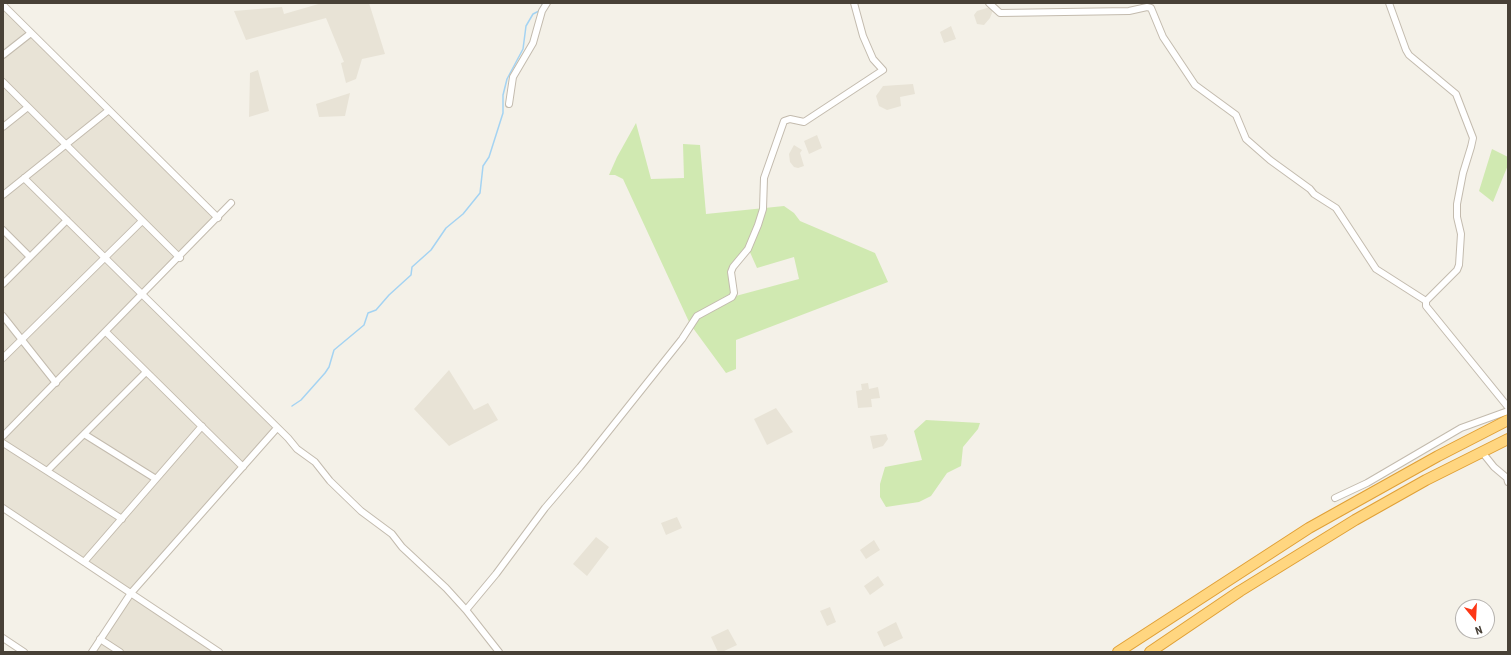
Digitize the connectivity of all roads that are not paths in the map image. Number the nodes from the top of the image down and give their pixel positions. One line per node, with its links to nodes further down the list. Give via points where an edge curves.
1 (548, 3): 9 (street, via 542,11 533,43 513,76)
2 (854, 3): 52 (street, via 863,36 873,59 883,70 804,122 790,119 784,121 764,178 763,209 758,225 748,249 731,272 734,292 732,298 697,316 682,339)
3 (989, 3): 26 (street, via 1000,13 1129,11 1152,8 1163,37 1195,85 1236,115 1246,139 1270,160 1336,208 1376,269)
4 (1389, 3): 26 (street, via 1409,55 1456,94 1473,138 1457,204 1461,234 1459,265)
5 (3, 5): 6 (street)
6 (31, 33): 7 (street); 11 (street)
7 (3, 55)
8 (3, 82): 10 (street)
9 (509, 104)
10 (28, 107): 12 (street); 13 (street)
11 (109, 110): 13 (street); 17 (street)
12 (3, 127)
13 (66, 145): 14 (street); 19 (street)
14 (24, 178): 15 (street); 18 (street)
15 (3, 195)
16 (231, 203): 17 (street)
17 (218, 218): 23 (street)
18 (67, 220): 21 (street); 22 (street)
19 (142, 221): 22 (street); 23 (street)
20 (3, 230): 21 (street)
21 (30, 257): 24 (street)
22 (105, 258): 25 (street); 29 (street)
23 (180, 258): 25 (street)
24 (3, 284)
25 (143, 295): 28 (street); 37 (street)
26 (1426, 301): 33 (street, via 1431,314)
27 (3, 316): 29 (street)
28 (106, 332): 31 (street); 32 (street)
29 (22, 340): 30 (street); 32 (street)
30 (3, 358)
31 (146, 372): 36 (street); 38 (street)
32 (56, 383): 39 (street)
33 (1508, 407)
34 (1508, 411): 47 (street, via 1462,428 1367,483)
35 (1508, 420): 60 (highway, via 1309,528)
36 (202, 426): 43 (street); 45 (street)
37 (277, 428): 43 (street); 52 (street, via 297,449 315,462 330,481 361,511 392,534)
38 (84, 434): 44 (street); 45 (street)
39 (3, 436)
40 (1508, 439): 42 (highway)
41 (3, 444): 44 (street)
42 (1482, 452): 46 (street); 61 (highway, via 1355,520 1240,590)
43 (243, 467): 51 (street)
44 (47, 471): 49 (street)
45 (156, 479): 49 (street)
46 (1508, 482)
47 (1335, 498)
48 (3, 508): 50 (street)
49 (122, 519): 50 (street)
50 (84, 562): 51 (street)
51 (130, 593): 54 (street); 58 (street)
52 (466, 610): 59 (street)
53 (3, 638): 55 (street)
54 (100, 639): 56 (street); 57 (street)
55 (24, 652)
56 (92, 652)
57 (120, 652)
58 (219, 652)
59 (499, 652)
60 (1118, 652)
61 (1150, 652)

